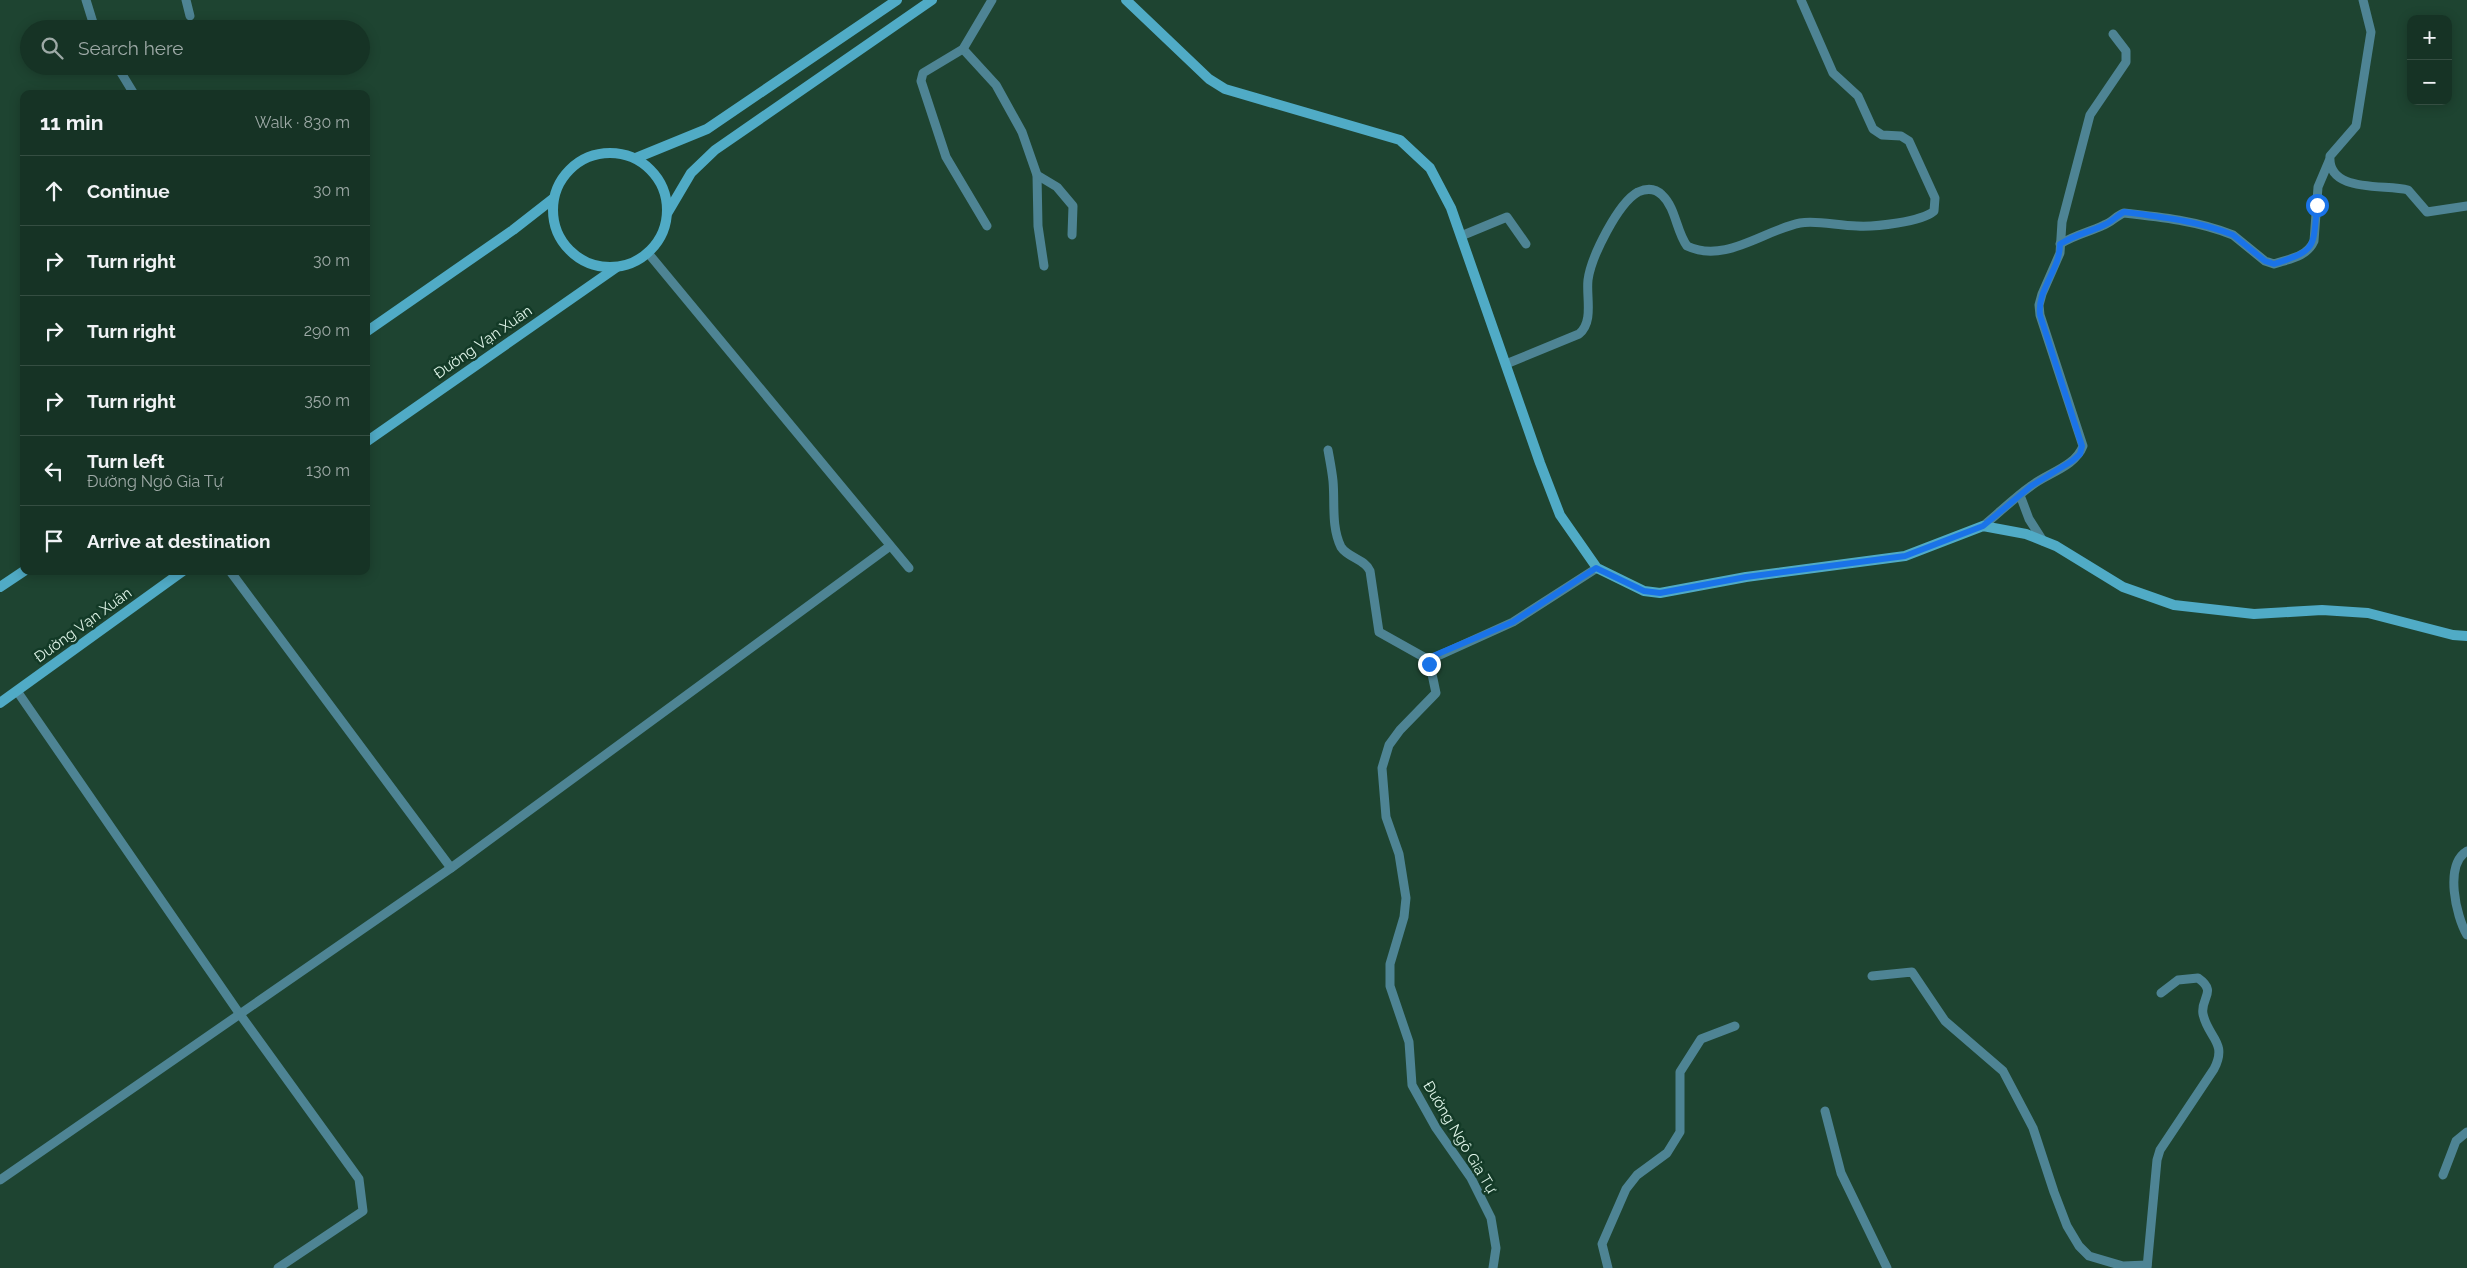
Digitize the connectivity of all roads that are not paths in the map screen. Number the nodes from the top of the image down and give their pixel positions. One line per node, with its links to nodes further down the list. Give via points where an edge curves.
1 (86, 0): 10 (street)
2 (186, 0): 9 (street)
3 (897, 0): 15 (street, via 707,129)
4 (932, 0): 20 (street, via 715,150 691,173)
5 (992, 0): 12 (street)
6 (1126, 0): 23 (street, via 1210,80 1225,89 1400,140 1430,168 1449,202)
7 (1801, 0): 30 (street, via 1833,73 1858,96 1873,128 1882,135 1901,136 1909,141 1935,198 1934,211 1922,218 1865,226 1800,223 1740,246 1704,251 1687,246 1670,205 1662,195 1654,189 1644,190 1624,205 1591,266 1585,329)
8 (2363, 0): 16 (street, via 2372,32 2356,126)
9 (190, 16)
10 (92, 20)
11 (2113, 34): 25 (street, via 2126,51 2126,62 2090,116 2062,222)
12 (963, 49): 17 (street, via 1002,95 1017,120); 21 (street, via 923,73 920,81 946,157)
13 (122, 75): 14 (street)
14 (132, 90)
15 (636, 158): 18 (street, via 620,153 602,153 586,158 560,181); 20 (street, via 654,171 665,190)
16 (2329, 161): 19 (street, via 2336,177 2360,184 2408,190 2427,212); 25 (street, via 2318,187 2311,248 2302,255 2274,264 2265,261 2227,232 2188,221 2124,212 2107,224 2079,233)
17 (1037, 175): 22 (street, via 1057,187 1073,206); 27 (street, via 1038,226)
18 (554, 198): 28 (street, via 553,216 558,233 568,248 582,260 599,266); 29 (street)
19 (2467, 206)
20 (668, 212): 26 (street, via 662,235)
21 (987, 226)
22 (1072, 235)
23 (1461, 236): 24 (street, via 1507,217); 30 (street)
24 (1526, 244)
25 (2060, 244): 33 (street, via 2058,261 2042,294 2040,315 2082,446 2080,454 2072,461)
26 (648, 253): 28 (street); 36 (street)
27 (1044, 266)
28 (617, 267): 31 (street, Đường Vạn Xuân)
29 (370, 329)
30 (1506, 364): 38 (street, via 1560,515)
31 (370, 439)
32 (1328, 450): 44 (street, via 1333,480 1333,512 1339,540 1344,550 1366,564 1370,571 1379,632)
33 (2020, 495): 34 (street); 35 (street, via 2029,519)
34 (1983, 526): 35 (street); 38 (street, via 1905,556 1746,577 1660,593 1644,591)
35 (2043, 540): 43 (street, via 2123,587 2174,604 2254,614 2322,610 2368,613)
36 (890, 546): 37 (street); 48 (street)
37 (909, 568)
38 (1596, 568): 44 (street, via 1513,622)
39 (20, 573): 42 (street)
40 (176, 575): 45 (street, Đường Vạn Xuân)
41 (233, 575): 48 (street)
42 (0, 587)
43 (2467, 636)
44 (1429, 660): 60 (street, Đường Ngô Gia Tự, via 1436,693 1389,745 1382,776 1386,817 1399,854 1406,908 1390,964 1390,986 1409,1042 1412,1085 1436,1128 1471,1178 1491,1218 1496,1248)
45 (17, 691): 46 (street, Đường Vạn Xuân); 52 (street)
46 (0, 703)
47 (2467, 851): 49 (street, via 2458,860 2454,893 2457,913)
48 (451, 868): 52 (street)
49 (2467, 935)
50 (1872, 976): 58 (street, via 1912,972 1944,1021 2003,1071 2033,1128 2054,1192 2078,1246 2089,1256 2123,1266)
51 (2161, 993): 58 (street, via 2178,980 2198,978 2206,984 2208,994 2203,1014 2220,1050 2214,1070 2160,1150)
52 (239, 1013): 57 (street); 59 (street, via 359,1179 363,1211)
53 (1735, 1026): 61 (street, via 1701,1038 1680,1072 1680,1132 1667,1153 1637,1175 1626,1189 1602,1244)
54 (1825, 1110): 62 (street, via 1841,1173)
55 (2467, 1132): 56 (street, via 2456,1141)
56 (2443, 1175)
57 (0, 1180)
58 (2147, 1267)
59 (278, 1268)
60 (1494, 1268)
61 (1608, 1268)
62 (1887, 1268)

